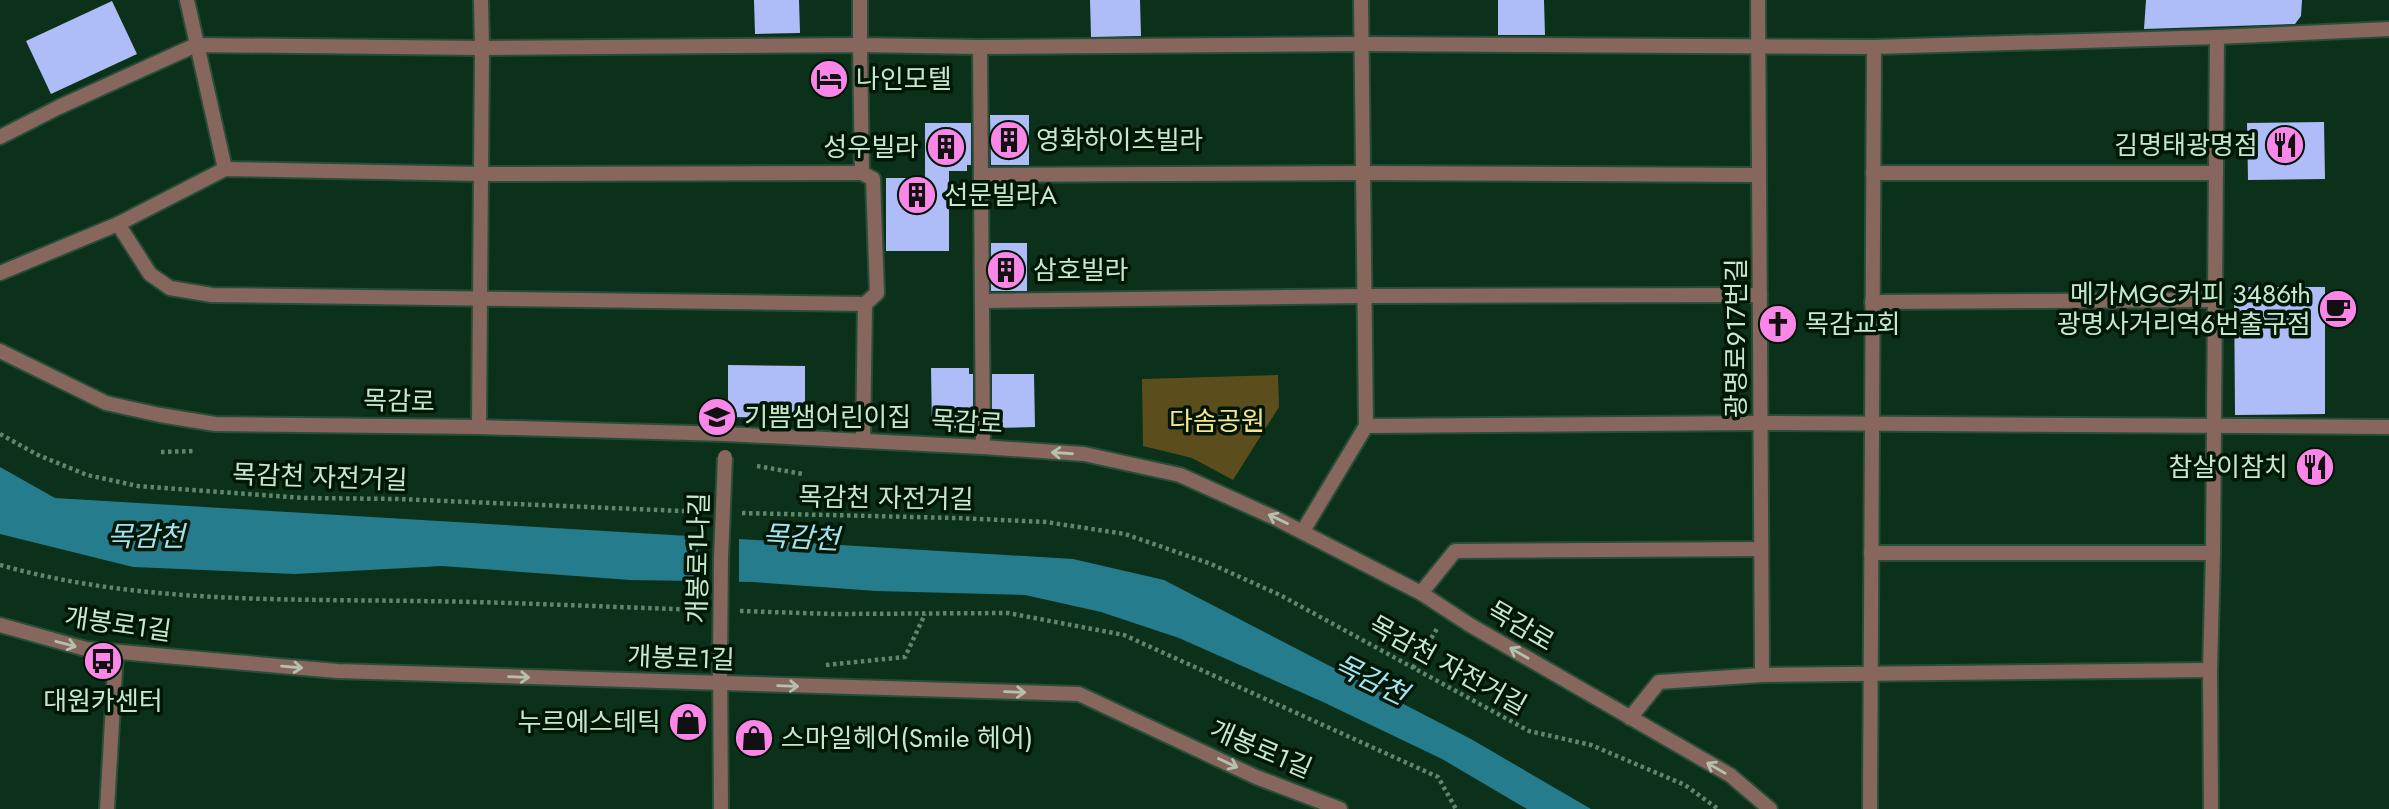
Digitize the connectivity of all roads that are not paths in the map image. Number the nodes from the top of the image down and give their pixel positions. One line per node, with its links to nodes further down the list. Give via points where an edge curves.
1 (187, 0): 9 (street)
2 (481, 0): 14 (street)
3 (860, 0): 10 (street)
4 (1360, 0): 8 (street)
5 (1758, 0): 12 (street, 광명로917번길)
6 (2389, 29): 7 (street)
7 (2217, 37): 13 (street); 20 (street)
8 (1361, 44): 11 (street); 12 (street); 18 (street)
9 (196, 45): 14 (street); 15 (street); 16 (street)
10 (860, 45): 11 (street); 14 (street); 17 (street)
11 (980, 47): 22 (street)
12 (1758, 47): 13 (street); 23 (street, 광명로917번길)
13 (1874, 47): 19 (street)
14 (482, 48): 21 (street)
15 (0, 137)
16 (225, 169): 21 (street); 24 (street)
17 (862, 173): 21 (street); 32 (street, via 873,179 877,293)
18 (1363, 173): 22 (street); 23 (street); 27 (street)
19 (1873, 173): 20 (street); 31 (street)
20 (2216, 173): 29 (street)
21 (481, 174): 28 (street)
22 (981, 174): 30 (street)
23 (1759, 175): 26 (street, 광명로917번길)
24 (118, 224): 25 (street); 28 (street, via 149,274 170,288 212,295)
25 (0, 272)
26 (1760, 295): 27 (street); 34 (street, 광명로917번길)
27 (1364, 296): 30 (street); 36 (street)
28 (480, 299): 32 (street); 38 (street)
29 (2215, 300): 31 (street); 37 (street)
30 (982, 301): 42 (street)
31 (1872, 302): 35 (street)
32 (864, 304): 41 (street)
33 (0, 351): 38 (street, 목감로, via 106,403 215,424)
34 (1761, 423): 35 (street); 36 (street); 44 (street, 광명로917번길)
35 (1871, 424): 37 (street); 45 (street)
36 (1366, 426): 43 (street)
37 (2214, 426): 39 (street); 46 (street)
38 (479, 427): 40 (street, 목감로)
39 (2389, 427)
40 (725, 434): 41 (street, 목감로); 53 (street, 개봉로1나길, bridge)
41 (863, 440): 42 (street, 목감로)
42 (983, 447): 43 (street, 목감로, one-way to 42, via 1180,475 1084,454)
43 (1303, 531): 47 (street, 목감로)
44 (1761, 550): 47 (street, via 1455,551); 51 (street, 광명로917번길)
45 (1871, 553): 46 (street); 52 (street)
46 (2213, 553): 50 (street)
47 (1421, 593): 54 (street, 목감로, one-way to 47)
48 (0, 625): 49 (street, 개봉로1길, one-way to 49, via 86,649)
49 (116, 652): 53 (street, 개봉로1길, one-way to 53, via 337,671); 55 (street)
50 (2210, 670): 52 (street); 60 (street)
51 (1762, 675): 52 (street); 54 (street, via 1659,682)
52 (1871, 675): 59 (street)
53 (720, 684): 56 (street, 개봉로1나길); 57 (street, 개봉로1길, one-way to 57, via 1079,694 1256,776)
54 (1630, 718): 58 (street, 목감로, one-way to 54, via 1730,775)
55 (107, 809)
56 (721, 809)
57 (1340, 809)
58 (1770, 809)
59 (1870, 809)
60 (2211, 809)

